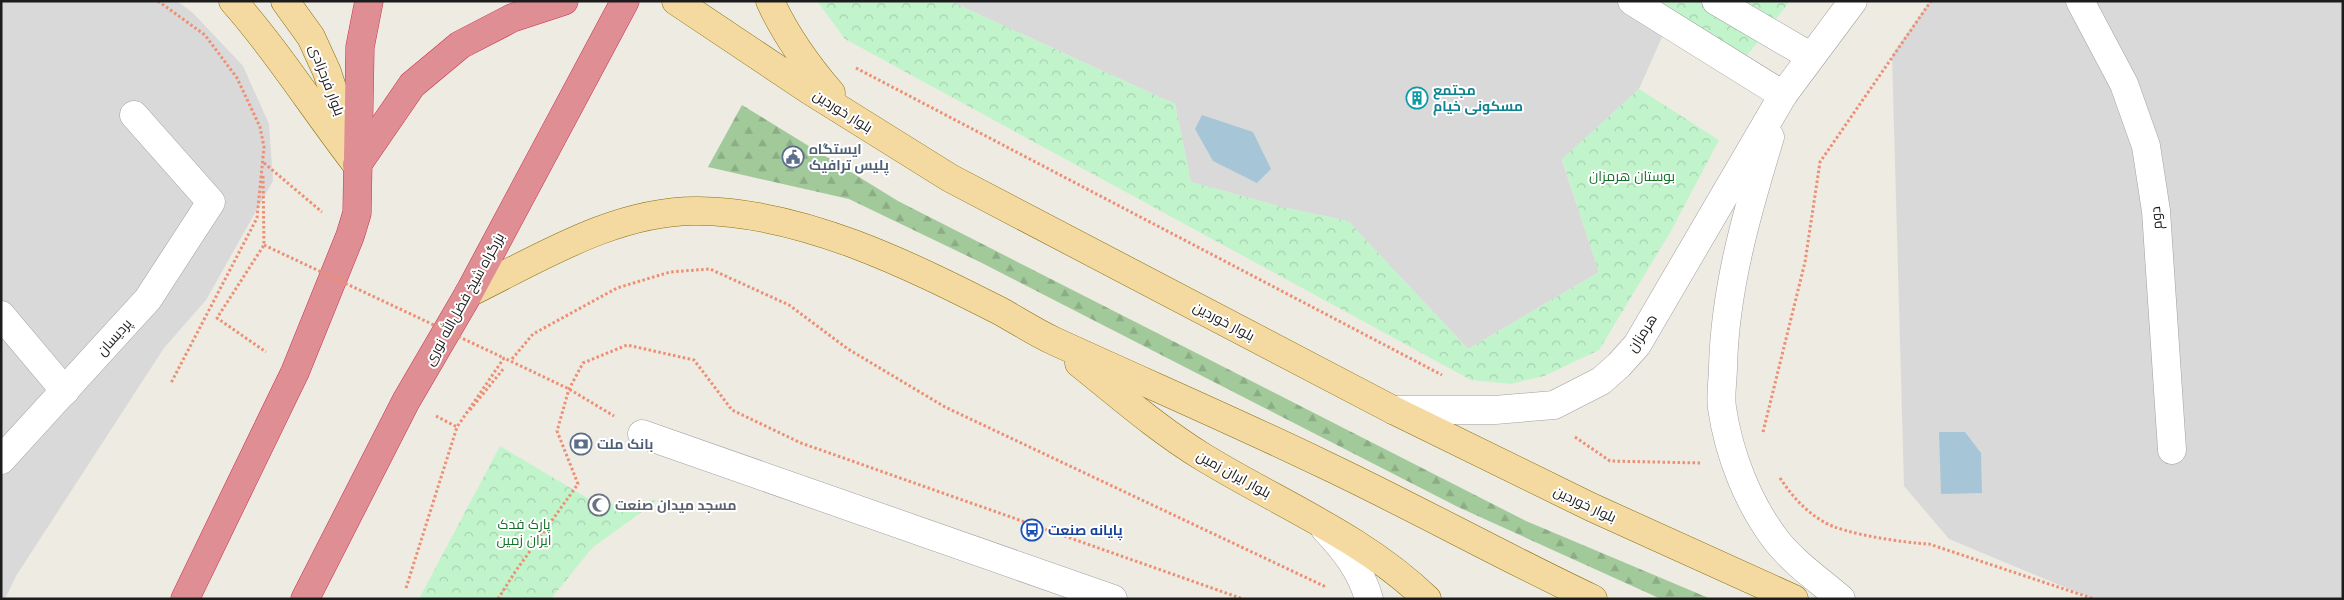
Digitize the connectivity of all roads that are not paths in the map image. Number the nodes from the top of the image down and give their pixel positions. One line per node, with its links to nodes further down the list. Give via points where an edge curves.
1 (233, 1): 16 (main road, via 262,33 294,82)
2 (285, 1): 16 (main road, بلوار فرحزادی, via 311,37 327,72)
3 (369, 1): 16 (highway, via 360,47)
4 (564, 1): 16 (highway, via 512,18 460,45 412,85)
5 (625, 1): 17 (highway, بزرگراه شیخ فضل‌الله نوری)
6 (676, 1): 15 (main road, بلوار خوردین)
7 (770, 1): 15 (main road, via 804,62 833,96)
8 (1716, 1): 12 (street)
9 (1853, 1): 12 (street, هرمزان)
10 (2080, 1): 23 (street, دوم, via 2124,84 2146,146 2156,211)
11 (1635, 2): 13 (street)
12 (1810, 56): 13 (street, هرمزان)
13 (1783, 95): 21 (street, هرمزان, via 1637,345 1601,381 1554,405 1496,410); 33 (street, هرمزان, via 1752,198 1732,280 1724,337 1722,407 1732,454 1756,510 1777,541 1797,562)
14 (134, 115): 20 (street, پردیسان, via 211,202 148,299)
15 (867, 126): 21 (main road, بلوار خوردین, via 950,178)
16 (357, 165): 26 (highway, via 357,213 350,236 295,372)
17 (469, 293): 19 (main road, via 597,231 642,217 674,212 725,212 840,237 955,290); 27 (highway, بزرگراه شیخ فضل‌الله نوری, via 406,401)
18 (1, 316): 20 (street)
19 (1049, 339): 25 (main road, بلوار ایران زمین, via 1160,428 1203,457); 31 (main road, via 1323,464)
20 (65, 391): 24 (street, پردیسان)
21 (1394, 410): 32 (main road, بلوار خوردین, via 1590,507)
22 (642, 434): 28 (street)
23 (2172, 450)
24 (1, 460)
25 (1316, 519): 29 (street, via 1356,567); 30 (main road, بلوار ایران زمین, via 1404,576)
26 (185, 599)
27 (305, 599)
28 (1113, 599)
29 (1369, 599)
30 (1427, 599)
31 (1593, 599)
32 (1794, 599)
33 (1841, 599)

